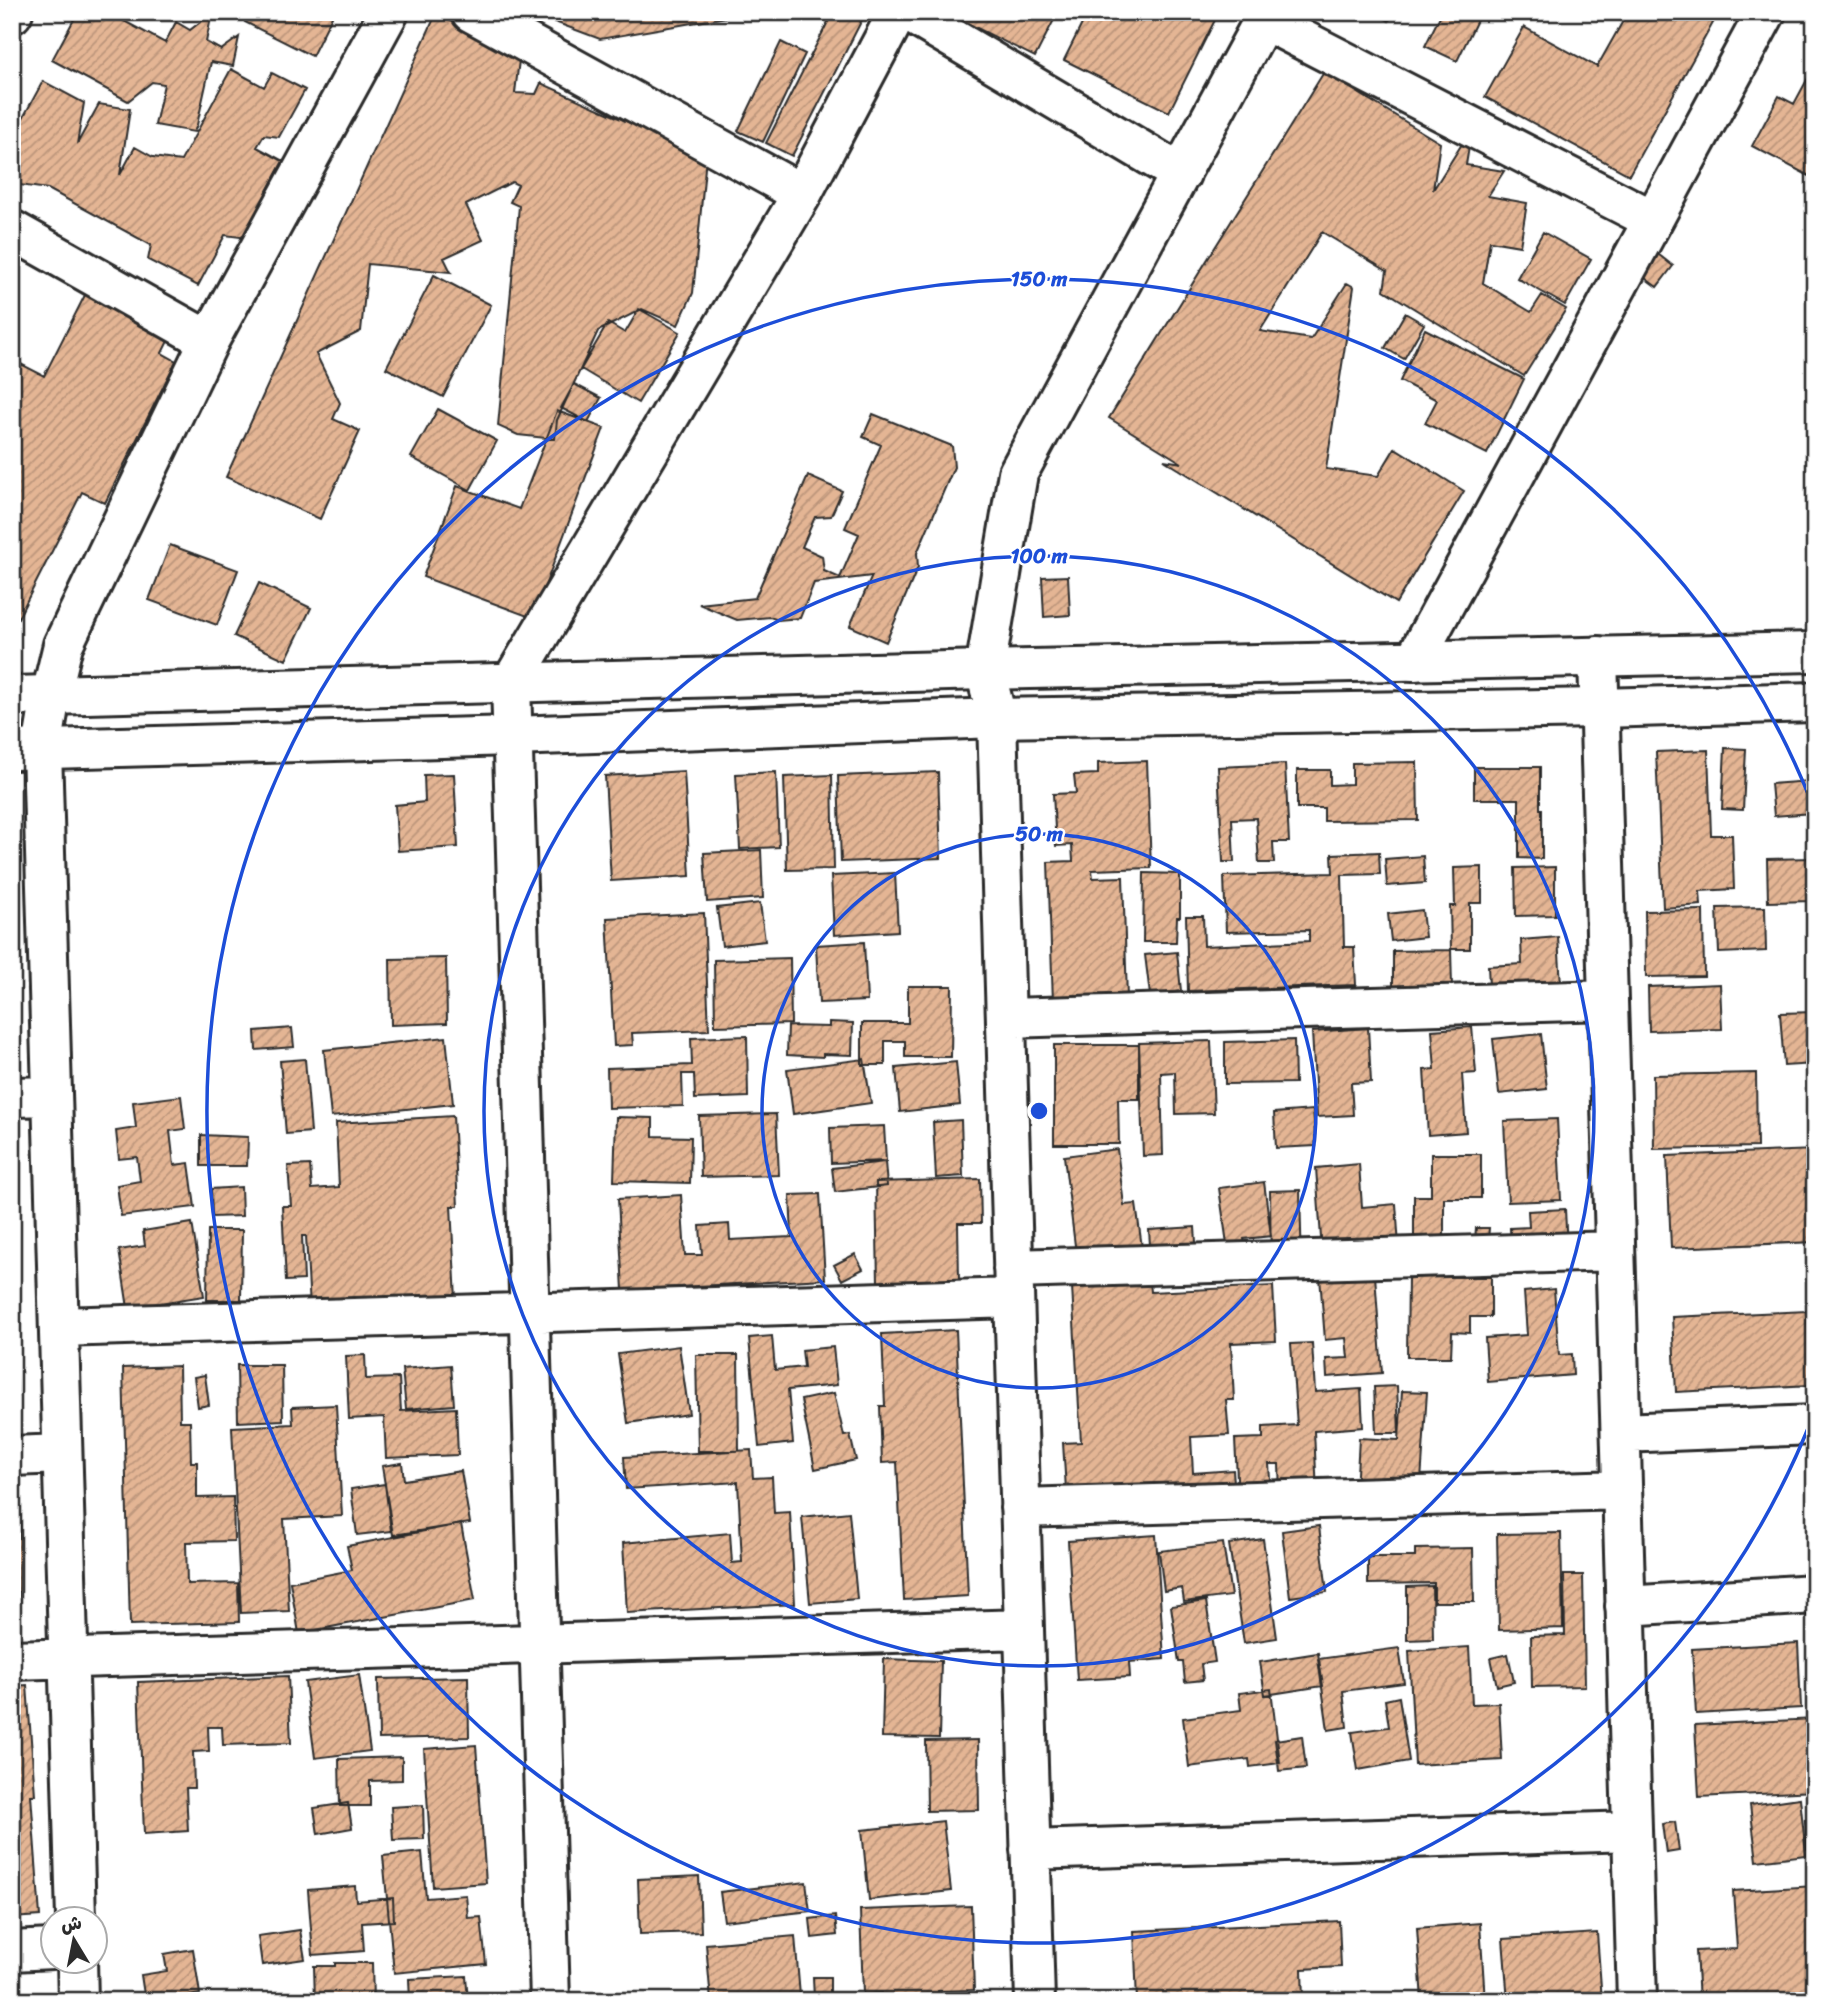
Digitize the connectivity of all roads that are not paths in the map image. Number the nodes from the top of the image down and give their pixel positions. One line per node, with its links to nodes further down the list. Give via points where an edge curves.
1 (389, 12): 11 (street)
2 (471, 12): 8 (street)
3 (898, 12): 8 (street)
4 (908, 12): 7 (street)
5 (1766, 12): 9 (street)
6 (1266, 16): 7 (street); 9 (street)
7 (1181, 174): 15 (street, via 1018,473)
8 (802, 194): 16 (street)
9 (1653, 220): 14 (street)
10 (12, 230): 11 (street)
11 (209, 341): 17 (street, via 63,645)
12 (1815, 651): 13 (street)
13 (1598, 656): 14 (street); 20 (street)
14 (1414, 661): 15 (street)
15 (985, 670): 16 (street); 21 (street)
16 (511, 683): 17 (street); 22 (street)
17 (51, 695): 18 (street); 23 (street)
18 (12, 696)
19 (1815, 702): 20 (street)
20 (1600, 708): 21 (street); 24 (street)
21 (997, 718): 22 (street); 25 (street)
22 (513, 736): 23 (street); 30 (street)
23 (27, 749): 26 (street)
24 (1608, 1000): 25 (street); 28 (street)
25 (1006, 1018): 29 (street)
26 (52, 1096): 27 (street); 31 (street)
27 (12, 1097)
28 (1615, 1251): 29 (street); 33 (street)
29 (1014, 1284): 30 (street); 37 (street)
30 (530, 1313): 31 (street); 41 (street)
31 (59, 1327): 34 (street)
32 (1815, 1425): 33 (street)
33 (1620, 1433): 36 (street)
34 (62, 1454): 35 (street); 42 (street)
35 (12, 1456)
36 (1622, 1490): 37 (street); 39 (street)
37 (1020, 1508): 40 (street)
38 (1815, 1594): 39 (street)
39 (1625, 1606): 44 (street)
40 (1024, 1629): 41 (street); 45 (street)
41 (540, 1644): 42 (street); 51 (street)
42 (69, 1658): 43 (street); 46 (street)
43 (12, 1660)
44 (1632, 1831): 45 (street); 53 (street)
45 (1030, 1850): 52 (street)
46 (76, 1904)
47 (38, 1950): 48 (street)
48 (12, 1951)
49 (78, 1974): 50 (street)
50 (79, 2001)
51 (550, 2001)
52 (1035, 2001)
53 (1637, 2001)

